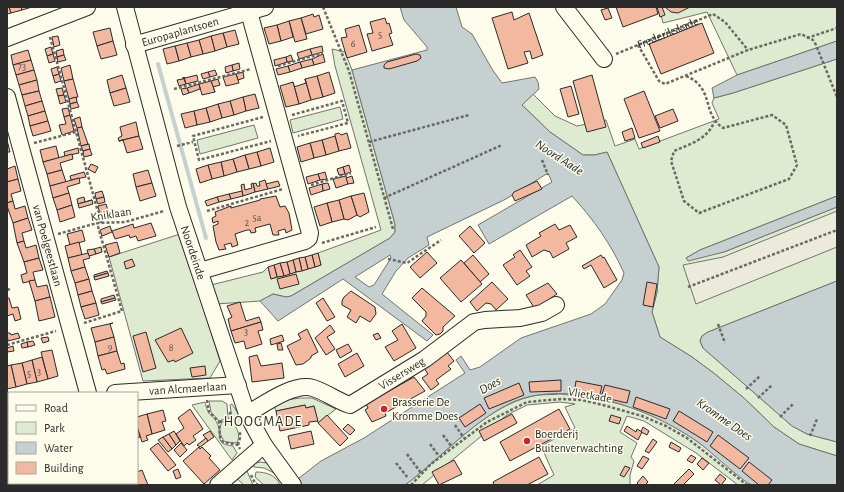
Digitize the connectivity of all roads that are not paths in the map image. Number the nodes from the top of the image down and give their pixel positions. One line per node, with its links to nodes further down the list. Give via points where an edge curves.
1 (87, 7): 6 (street)
2 (125, 7): 7 (street, Noordeinde)
3 (265, 7): 5 (street, Europaplantsoen)
4 (564, 7): 8 (street)
5 (249, 12): 7 (street, Europaplantsoen); 10 (street, via 310,233 305,241)
6 (7, 38)
7 (134, 45): 10 (street, Noordeinde, via 178,207)
8 (604, 59)
9 (7, 97): 13 (street, van Poelgeestlaan)
10 (200, 271): 12 (street, Noordeinde)
11 (556, 305): 15 (street, Vissersweg, via 542,313 520,318 474,322 425,359 350,405 312,387 289,390)
12 (238, 386): 14 (street, van Alcmaerlaan); 15 (street, Noordeinde)
13 (88, 392)
14 (133, 392)
15 (247, 414): 16 (street, Noordeinde)
16 (264, 445): 17 (street, Noordeinde); 18 (street, via 248,466)
17 (292, 483)
18 (218, 485)

